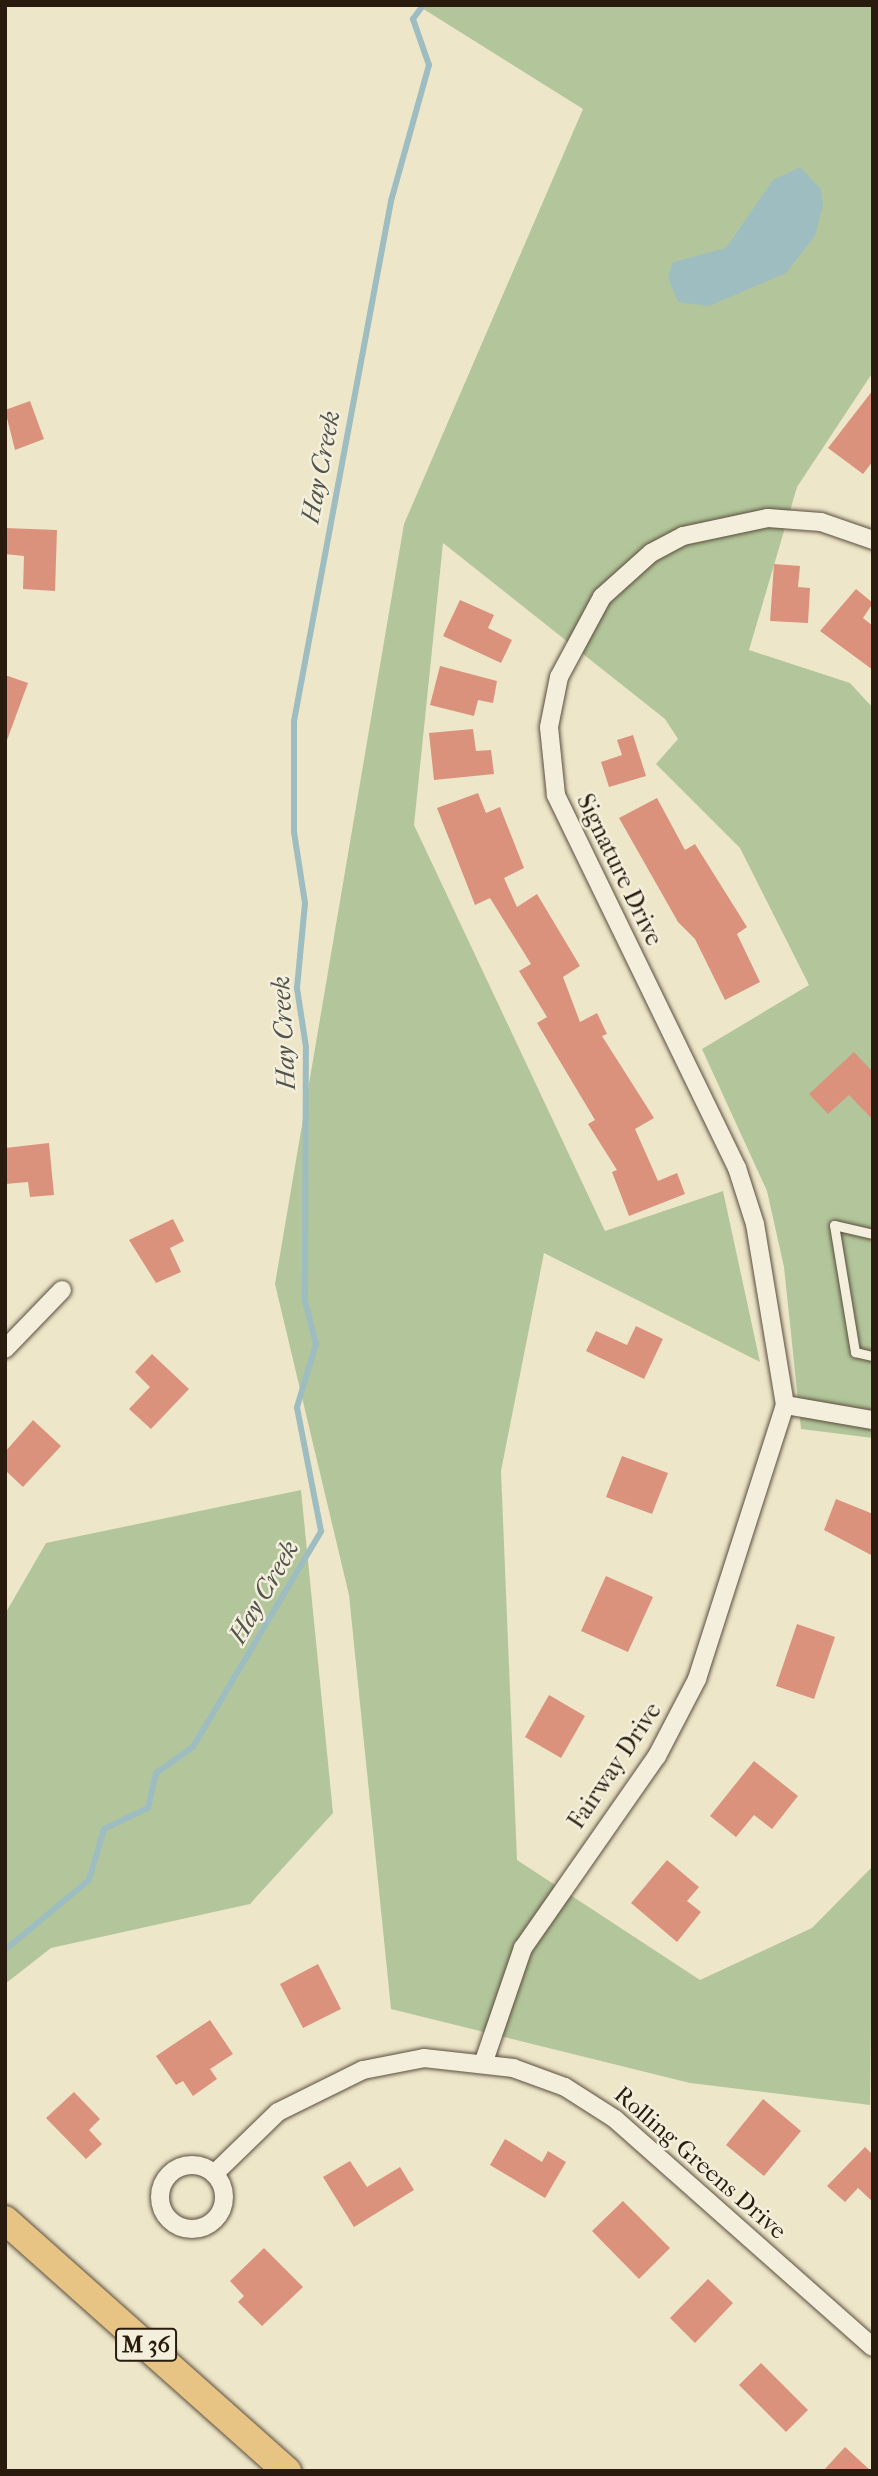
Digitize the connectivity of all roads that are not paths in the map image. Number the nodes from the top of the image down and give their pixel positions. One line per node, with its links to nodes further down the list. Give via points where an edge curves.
1 (873, 540): 6 (street, Signature Drive, via 821,522 768,518 704,528 666,543 617,581 591,612 559,677 550,727 551,773 564,818 737,1168 755,1224)
2 (873, 1234): 5 (lane, via 834,1225 855,1352)
3 (62, 1290): 4 (street)
4 (5, 1349)
5 (873, 1356)
6 (785, 1405): 7 (street); 8 (street, Fairway Drive, via 697,1679 657,1756 523,1948)
7 (873, 1420)
8 (484, 2061): 9 (street, Rolling Greens Drive, via 393,2062 332,2082 278,2112); 11 (street, Rolling Greens Drive, via 565,2087 615,2119)
9 (214, 2174)
10 (5, 2220): 12 (main road, M 36)
11 (873, 2347)
12 (287, 2471)

